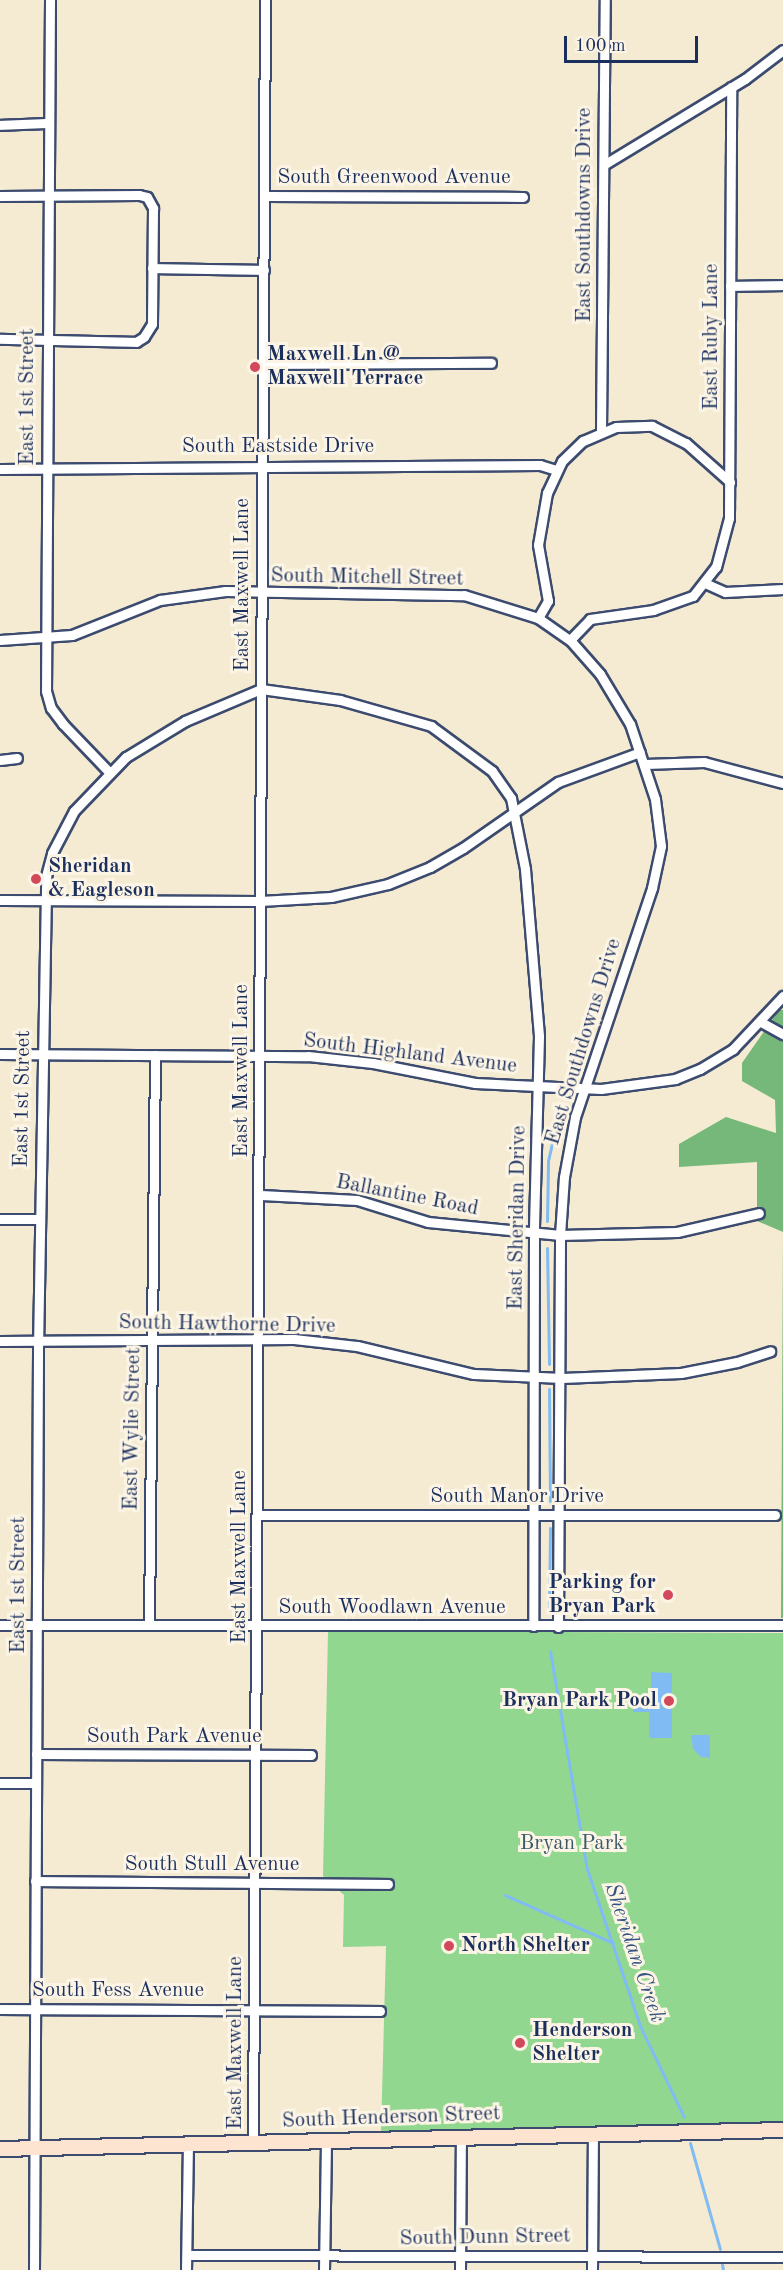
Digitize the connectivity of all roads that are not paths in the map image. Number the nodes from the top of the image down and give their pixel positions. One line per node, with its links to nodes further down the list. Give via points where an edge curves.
1 (50, 0): 6 (street, East 1st Street)
2 (265, 0): 11 (street, East Maxwell Lane)
3 (605, 0): 8 (street, East Southdowns Drive)
4 (783, 50): 5 (street)
5 (731, 87): 8 (street); 16 (street, East Ruby Lane)
6 (48, 123): 7 (street); 10 (street, East 1st Street)
7 (0, 124)
8 (605, 164): 21 (street, East Southdowns Drive)
9 (0, 196): 10 (street)
10 (47, 196): 13 (street, via 147,197 153,208); 18 (street, East 1st Street)
11 (265, 196): 12 (street, South Greenwood Avenue); 14 (street, East Maxwell Lane)
12 (523, 197)
13 (152, 268): 14 (street); 18 (street, via 152,324 141,340)
14 (264, 270): 20 (street, East Maxwell Lane)
15 (783, 285): 16 (street)
16 (730, 286): 26 (street, East Ruby Lane)
17 (0, 339): 18 (street)
18 (47, 339): 23 (street, East 1st Street)
19 (491, 363): 20 (street)
20 (263, 364): 22 (street, East Maxwell Lane)
21 (601, 431): 25 (street, via 576,447); 26 (street, via 634,425 662,429 686,443)
22 (262, 465): 23 (street, South Eastside Drive); 25 (street, South Eastside Drive, via 540,465); 29 (street, East Maxwell Lane)
23 (46, 468): 24 (street, South Eastside Drive); 31 (street, East 1st Street)
24 (0, 469)
25 (556, 470): 30 (street, via 539,534 548,601)
26 (730, 482): 27 (street, East Ruby Lane, via 725,542)
27 (707, 584): 28 (street, via 725,592); 33 (street, via 679,603 590,619)
28 (783, 589)
29 (261, 595): 30 (street, South Mitchell Street, via 464,595); 31 (street, South Mitchell Street, via 216,592 175,597 82,632); 34 (street, East Maxwell Lane)
30 (538, 618): 33 (street, South Mitchell Street)
31 (45, 639): 32 (street, South Mitchell Street); 39 (street, East 1st Street, via 46,691 51,708)
32 (0, 640)
33 (570, 640): 35 (street, East Southdowns Drive, via 612,693)
34 (261, 689): 39 (street, East 1st Street, via 164,731); 41 (street, East Sheridan Drive, via 340,700 431,726 492,771 507,788); 44 (street, East Maxwell Lane)
35 (640, 752): 38 (street, East Southdowns Drive); 41 (street, via 558,782)
36 (16, 758): 37 (street)
37 (0, 760)
38 (645, 765): 40 (street, via 704,762); 53 (street, East Southdowns Drive, via 659,820 661,856)
39 (109, 772): 43 (street, East 1st Street, via 87,794 57,840)
40 (783, 783)
41 (515, 812): 44 (street, via 430,867 388,884 331,897); 52 (street, East Sheridan Drive, via 523,849 533,952)
42 (0, 900): 43 (street)
43 (43, 900): 44 (street); 49 (street, East 1st Street)
44 (260, 901): 51 (street, East Maxwell Lane)
45 (783, 996): 46 (street, South Highland Avenue)
46 (761, 1022): 47 (street); 53 (street, South Highland Avenue, via 733,1049 675,1079)
47 (783, 1034)
48 (0, 1054): 49 (street, South Highland Avenue)
49 (42, 1054): 50 (street, South Highland Avenue); 57 (street, East 1st Street)
50 (155, 1054): 51 (street, South Highland Avenue); 63 (street, East Wylie Street)
51 (259, 1056): 52 (street, South Highland Avenue, via 374,1063 475,1083); 54 (street, East Maxwell Lane)
52 (540, 1088): 53 (street, South Highland Avenue); 58 (street, East Sheridan Drive)
53 (584, 1091): 59 (street, East Southdowns Drive, via 566,1162)
54 (261, 1195): 58 (street, Ballantine Road, via 357,1200 428,1222); 62 (street, East Maxwell Lane)
55 (759, 1213): 59 (street, Ballantine Road, via 677,1232)
56 (0, 1219): 57 (street)
57 (39, 1219): 61 (street, East 1st Street)
58 (534, 1233): 59 (street, Ballantine Road); 65 (street, East Sheridan Drive)
59 (560, 1236): 66 (street, East Southdowns Drive)
60 (0, 1341): 61 (street, South Hawthorne Drive)
61 (38, 1341): 63 (street, South Hawthorne Drive); 73 (street, East 1st Street)
62 (257, 1341): 63 (street, South Hawthorne Drive); 65 (street, South Hawthorne Drive, via 330,1342 436,1367); 68 (street, East Maxwell Lane)
63 (152, 1342): 71 (street, East Wylie Street)
64 (770, 1350): 66 (street, South Hawthorne Drive, via 737,1362 681,1373)
65 (534, 1377): 66 (street, South Hawthorne Drive); 67 (street, East Sheridan Drive)
66 (562, 1378): 70 (street, East Southdowns Drive)
67 (534, 1514): 68 (street, South Manor Drive); 70 (street, South Manor Drive); 76 (street, East Sheridan Drive)
68 (258, 1515): 75 (street, East Maxwell Lane)
69 (775, 1515): 70 (street, South Manor Drive)
70 (559, 1516): 77 (street, East Southdowns Drive)
71 (149, 1624): 73 (street, South Woodlawn Avenue); 75 (street, South Woodlawn Avenue)
72 (0, 1625): 73 (street, South Woodlawn Avenue)
73 (38, 1625): 78 (street, East 1st Street)
74 (783, 1625): 77 (street, South Woodlawn Avenue)
75 (258, 1626): 76 (street, South Woodlawn Avenue); 80 (street, East Maxwell Lane)
76 (533, 1626): 77 (street, South Woodlawn Avenue)
77 (558, 1627)
78 (36, 1754): 80 (street, South Park Avenue); 82 (street, East 1st Street)
79 (311, 1755): 80 (street, South Park Avenue)
80 (258, 1756): 84 (street, East Maxwell Lane)
81 (0, 1783): 82 (street)
82 (36, 1783): 83 (street, East 1st Street)
83 (35, 1881): 84 (street, South Stull Avenue); 86 (street, East 1st Street)
84 (256, 1883): 85 (street, South Stull Avenue); 88 (street, East Maxwell Lane)
85 (388, 1884)
86 (33, 2008): 87 (street, South Fess Avenue); 88 (street, South Fess Avenue); 96 (street, East 1st Street)
87 (0, 2009)
88 (253, 2010): 89 (street, South Fess Avenue); 94 (street, East Maxwell Lane)
89 (380, 2011)
90 (783, 2130): 91 (street, South Henderson Street)
91 (593, 2134): 92 (street, South Henderson Street); 99 (street)
92 (462, 2136): 95 (street, South Henderson Street); 102 (street)
93 (188, 2143): 94 (street, South Henderson Street); 96 (street, South Henderson Street); 98 (street)
94 (253, 2143): 95 (street, South Henderson Street)
95 (326, 2143): 100 (street)
96 (33, 2148): 97 (street, South Henderson Street); 103 (street, East 1st Street)
97 (0, 2149)
98 (187, 2255): 100 (street, South Dunn Street); 104 (street)
99 (592, 2255): 101 (street, South Dunn Street); 102 (street, South Dunn Street); 107 (street)
100 (324, 2256): 102 (street, South Dunn Street); 105 (street)
101 (783, 2257)
102 (460, 2259): 106 (street)
103 (34, 2270)
104 (186, 2270)
105 (324, 2270)
106 (460, 2270)
107 (592, 2270)

